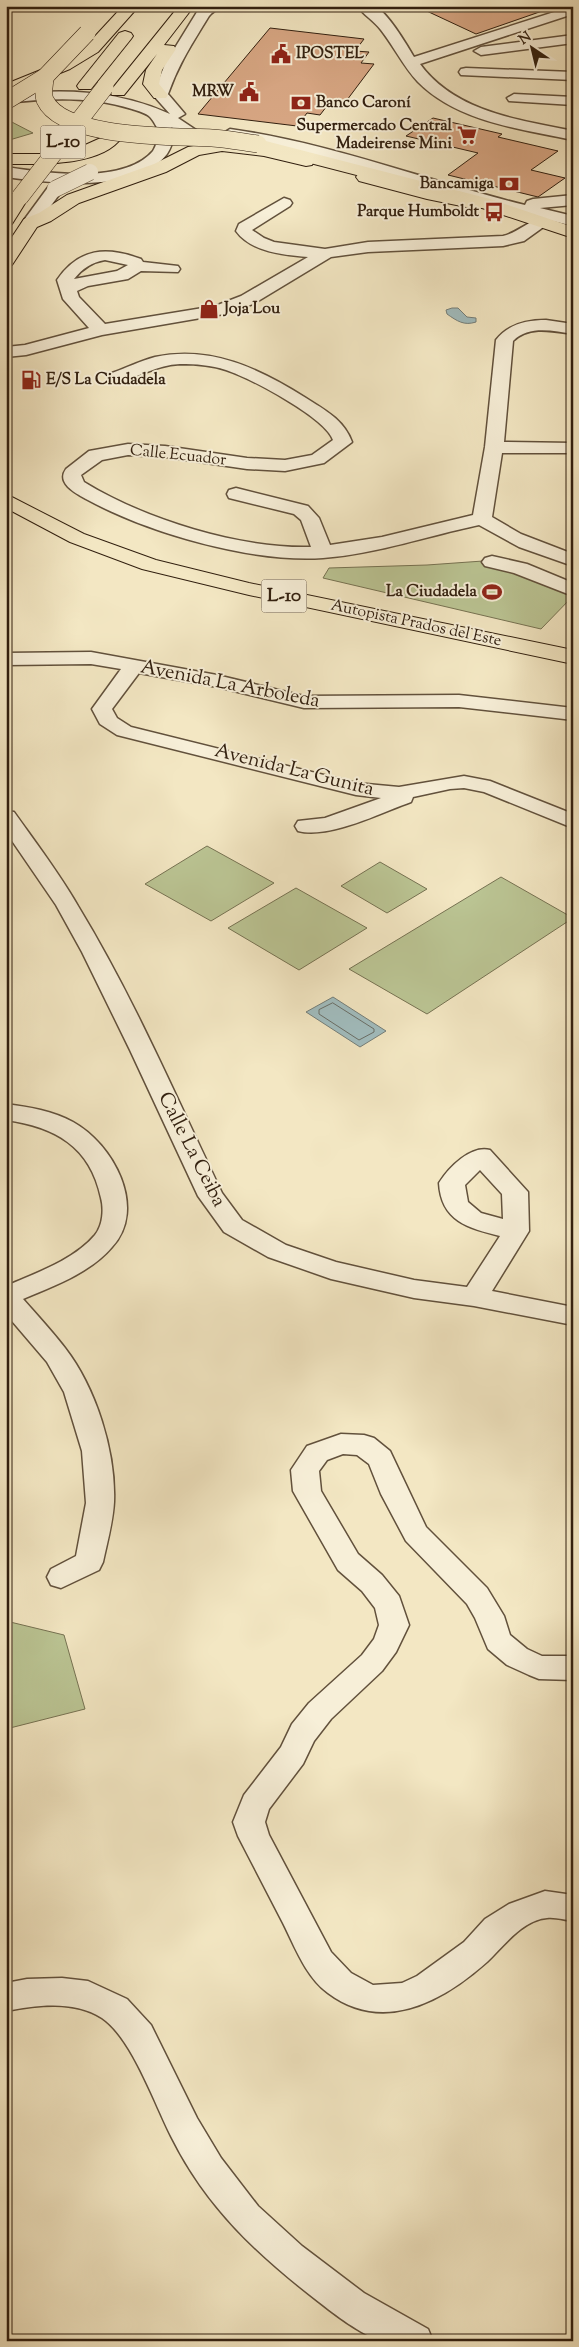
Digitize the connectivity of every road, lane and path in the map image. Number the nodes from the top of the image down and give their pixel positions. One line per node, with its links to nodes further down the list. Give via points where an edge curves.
1 (115, 6): 12 (main road, bridge)
2 (132, 6): 14 (main road, via 92,49 64,66)
3 (146, 6): 31 (main road, L-10)
4 (364, 6): 9 (street, via 382,20)
5 (181, 9): 15 (main road); 17 (main road, via 176,38 152,76 151,84)
6 (207, 9): 17 (street, via 172,64)
7 (573, 9): 9 (street)
8 (571, 41): 16 (street, via 464,54 450,59 442,69)
9 (410, 63): 16 (street)
10 (466, 72): 11 (street)
11 (573, 76)
12 (45, 78): 19 (main road, bridge); 26 (main road, bridge, via 44,98 47,103 59,114 82,124 130,134 214,138)
13 (573, 85): 20 (street)
14 (6, 90)
15 (112, 90): 27 (main road, via 118,128 114,137 99,148 76,155); 34 (main road, L-10, bridge, via 20,197)
16 (434, 90): 24 (street, via 443,97 488,114)
17 (160, 95): 23 (street, via 176,113)
18 (514, 98): 20 (street)
19 (6, 100): 21 (street, via 66,94)
20 (571, 101)
21 (131, 102): 22 (street); 36 (street, bridge, via 149,114 154,122 153,142 138,155 55,189)
22 (154, 112): 25 (street); 28 (street, via 168,134 167,143)
23 (211, 132): 25 (street); 29 (street, via 263,138)
24 (573, 136)
25 (195, 138): 26 (street); 28 (street)
26 (252, 146): 36 (main road, via 222,146 194,151 160,168 73,199); 37 (main road, via 427,194 484,203)
27 (6, 159)
28 (146, 164): 30 (street, via 121,174 87,179 50,179)
29 (366, 165): 32 (street, via 521,202 551,204); 35 (street)
30 (6, 172)
31 (6, 192)
32 (573, 200)
33 (284, 203): 39 (street, via 245,227 246,235 269,245)
34 (6, 220)
35 (573, 221)
36 (30, 223): 40 (main road)
37 (541, 223): 38 (main road); 39 (street, via 518,238 503,241 368,247)
38 (573, 233)
39 (325, 254): 45 (street, via 232,306 203,314)
40 (6, 261)
41 (137, 266): 42 (street); 43 (street, via 127,273 85,281); 43 (street, via 128,259 109,255 90,258 69,273 65,280)
42 (172, 269)
43 (69, 288): 45 (street, via 72,299)
44 (573, 329): 48 (street, via 525,327 508,335)
45 (101, 330): 46 (street, via 26,350)
46 (6, 352)
47 (118, 377): 54 (street, Calle Ecuador, via 155,362 176,358 235,365 331,423 341,433 343,442 335,452 315,461 288,465 251,464 158,450 108,452 76,467 72,480 77,486 131,513 237,547)
48 (494, 447): 49 (street); 52 (street)
49 (573, 448)
50 (236, 494): 54 (street, via 301,510 310,518)
51 (6, 500): 58 (main road, Autopista Prados del Este / L-10, via 77,538 149,565)
52 (482, 519): 54 (street, Calle Ecuador); 55 (street, via 520,541)
53 (6, 520): 61 (main road, Autopista Prados del Este / L-10, via 72,552 185,589)
54 (323, 552)
55 (573, 560)
56 (492, 562): 57 (street, via 528,571)
57 (573, 590)
58 (573, 657)
59 (6, 658): 60 (street, Avenida La Arboleda, via 90,658)
60 (133, 667): 62 (street, Avenida La Arboleda, via 217,681 304,702 459,701); 63 (street, Avenida La Gunita, via 102,708 104,717 124,731)
61 (573, 674)
62 (573, 714)
63 (356, 789): 64 (street, Avenida La Gunita, via 398,793); 65 (street)
64 (421, 790): 65 (street); 67 (street, Avenida La Gunita, via 450,783 478,784)
65 (362, 812): 68 (street, via 328,824)
66 (6, 817): 72 (street, Calle La Ceiba, via 38,861 100,964 211,1196 234,1226 276,1252 332,1270 414,1289)
67 (573, 822)
68 (306, 826)
69 (6, 1112): 71 (street, via 38,1117 66,1128 87,1146 114,1188 116,1213 111,1231 88,1256)
70 (516, 1231): 72 (street)
71 (6, 1296): 74 (street, via 42,1336 70,1378 78,1392 96,1452 100,1503 89,1562)
72 (474, 1297): 73 (street, Calle La Ceiba)
73 (573, 1316)
74 (61, 1577)
75 (573, 1668): 76 (street, via 539,1667 517,1657 498,1641 477,1596 416,1534 380,1458 364,1445 341,1444 316,1453 305,1470 306,1491 348,1562 372,1583 389,1604 394,1625 386,1644 372,1663 320,1711 303,1733 292,1755 254,1804 249,1822 320,1962 338,1984 370,1999 404,1997 448,1973 475,1952 496,1928 520,1914 545,1904)
76 (573, 1908)
77 (6, 1997): 78 (street, via 62,1992 88,1995 115,2009 139,2035 185,2129 209,2169 246,2217 290,2258 350,2305)
78 (415, 2341)

